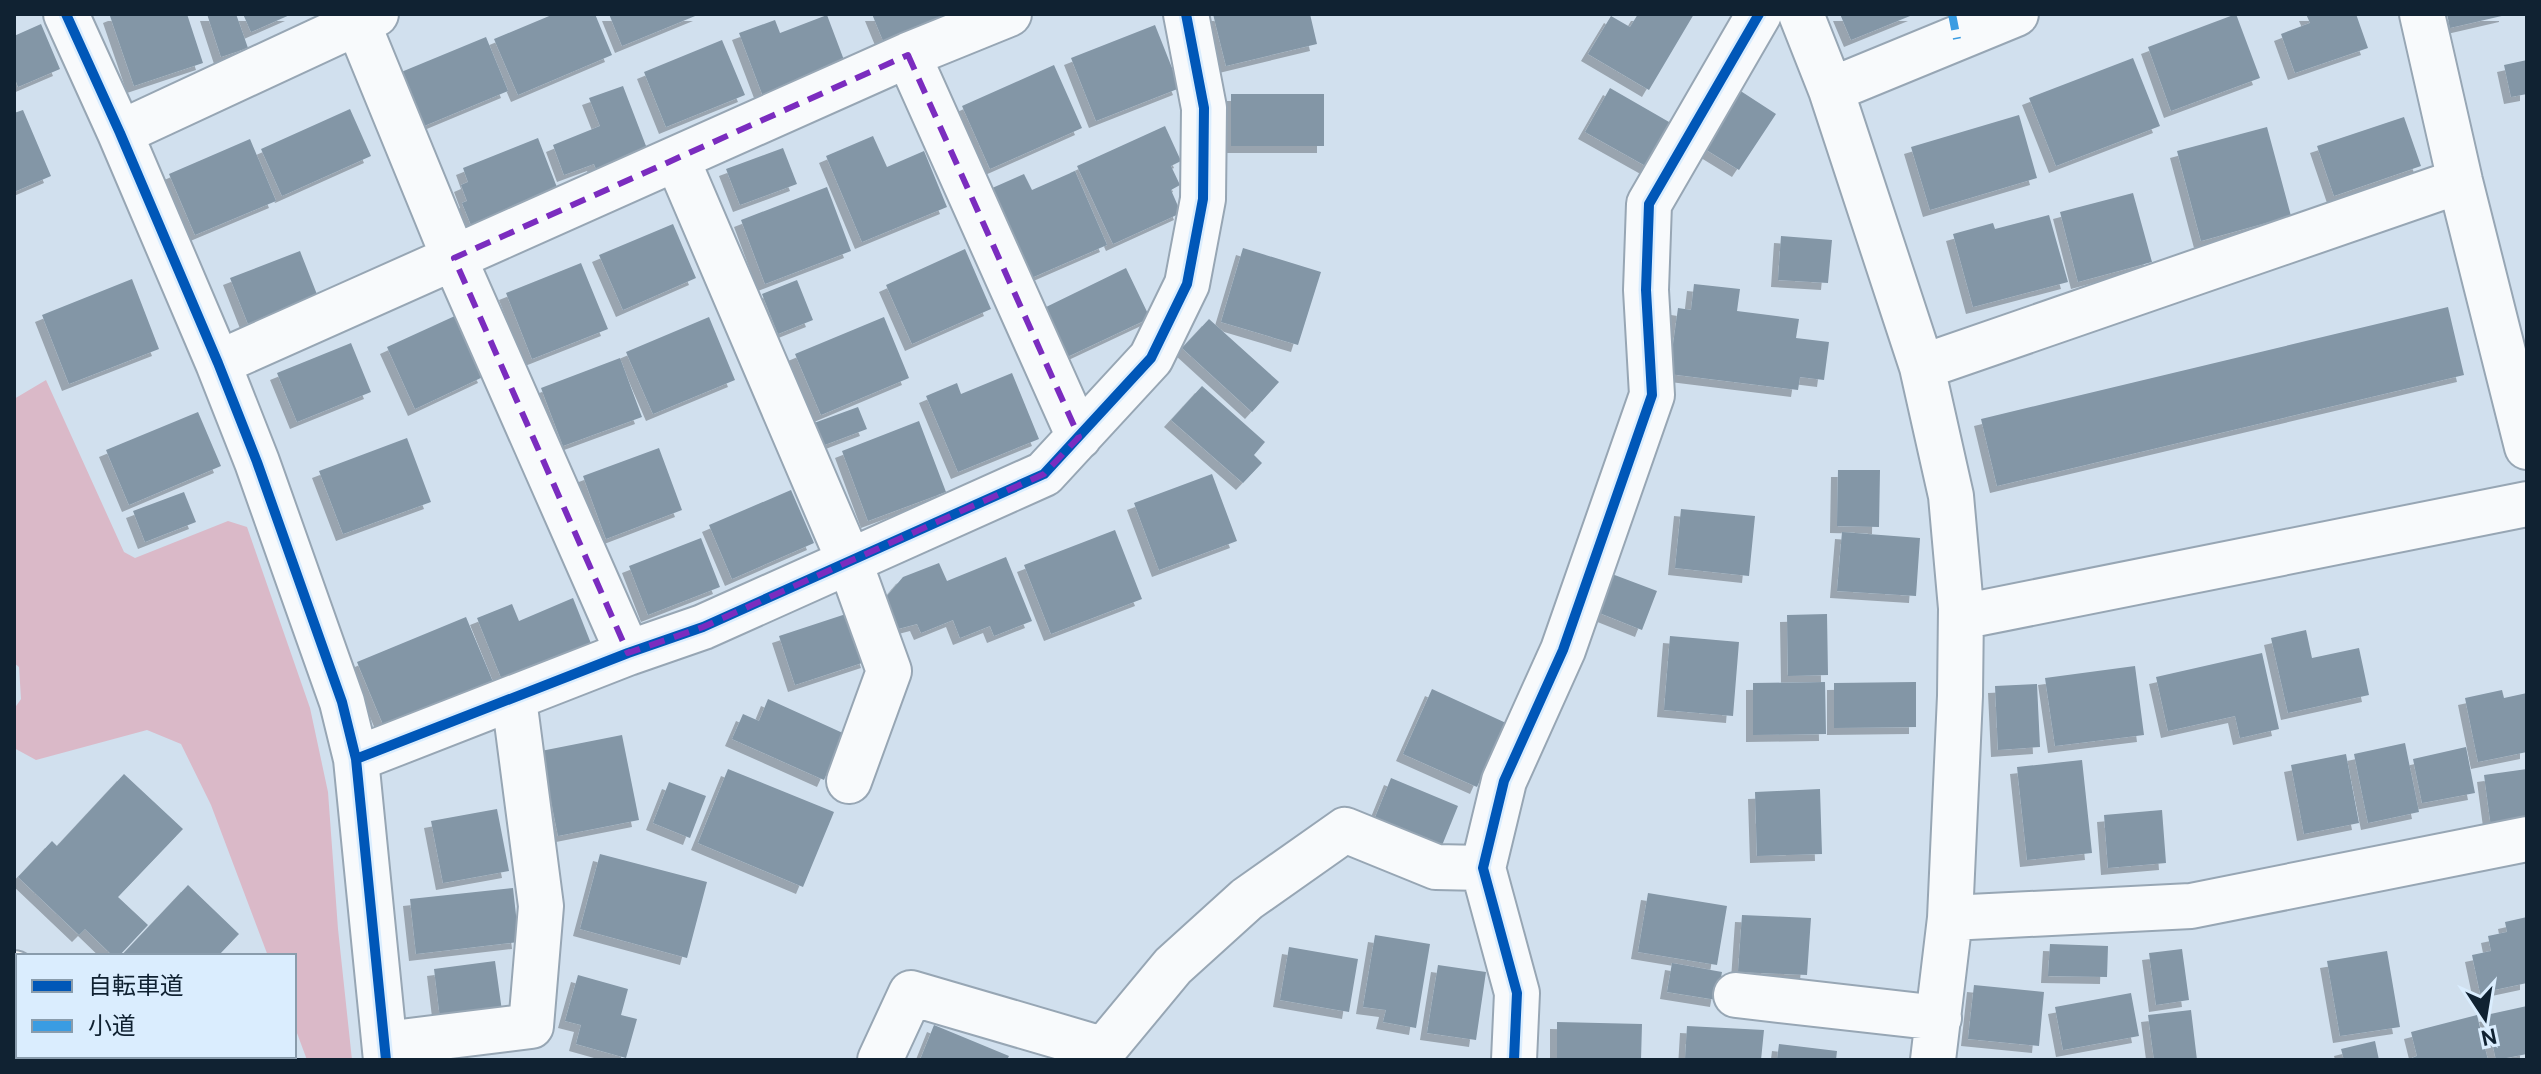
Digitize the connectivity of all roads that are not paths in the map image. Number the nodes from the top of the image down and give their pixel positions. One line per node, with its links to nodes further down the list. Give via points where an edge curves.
1 (66, 14): 11 (street)
2 (1009, 14): 9 (street)
3 (1186, 14): 17 (street, via 1204,108 1203,199 1187,284 1151,358)
4 (1759, 14): 27 (street, via 1649,204 1646,290 1652,395 1563,650 1504,781)
5 (1801, 14): 10 (street)
6 (2016, 14): 10 (street)
7 (2422, 14): 13 (street)
8 (363, 17): 11 (street); 14 (street)
9 (908, 55): 12 (street); 17 (street)
10 (1831, 90): 16 (street)
11 (120, 133): 15 (street)
12 (677, 159): 14 (street); 20 (street)
13 (2460, 181): 16 (street); 18 (street)
14 (454, 258): 15 (street); 22 (street)
15 (218, 363): 24 (street, via 337,687)
16 (1922, 367): 21 (street, via 1951,496)
17 (1079, 437): 20 (street, via 1044,474)
18 (2527, 447)
19 (2527, 504): 21 (street)
20 (850, 563): 22 (street, via 703,627); 25 (street, via 889,671)
21 (1961, 617): 28 (street)
22 (628, 653): 23 (street)
23 (514, 699): 24 (street); 31 (street, via 541,906 531,1026)
24 (356, 759): 31 (street)
25 (849, 781)
26 (2527, 839): 28 (street, via 2191,906)
27 (1483, 868): 32 (street, via 1436,867 1345,830 1247,899 1173,966); 34 (street, via 1517,993)
28 (1950, 918): 30 (street)
29 (1736, 995): 30 (street)
30 (1936, 1039)
31 (386, 1052)
32 (1098, 1054): 33 (street, via 911,993)
33 (880, 1060)
34 (1514, 1060)

